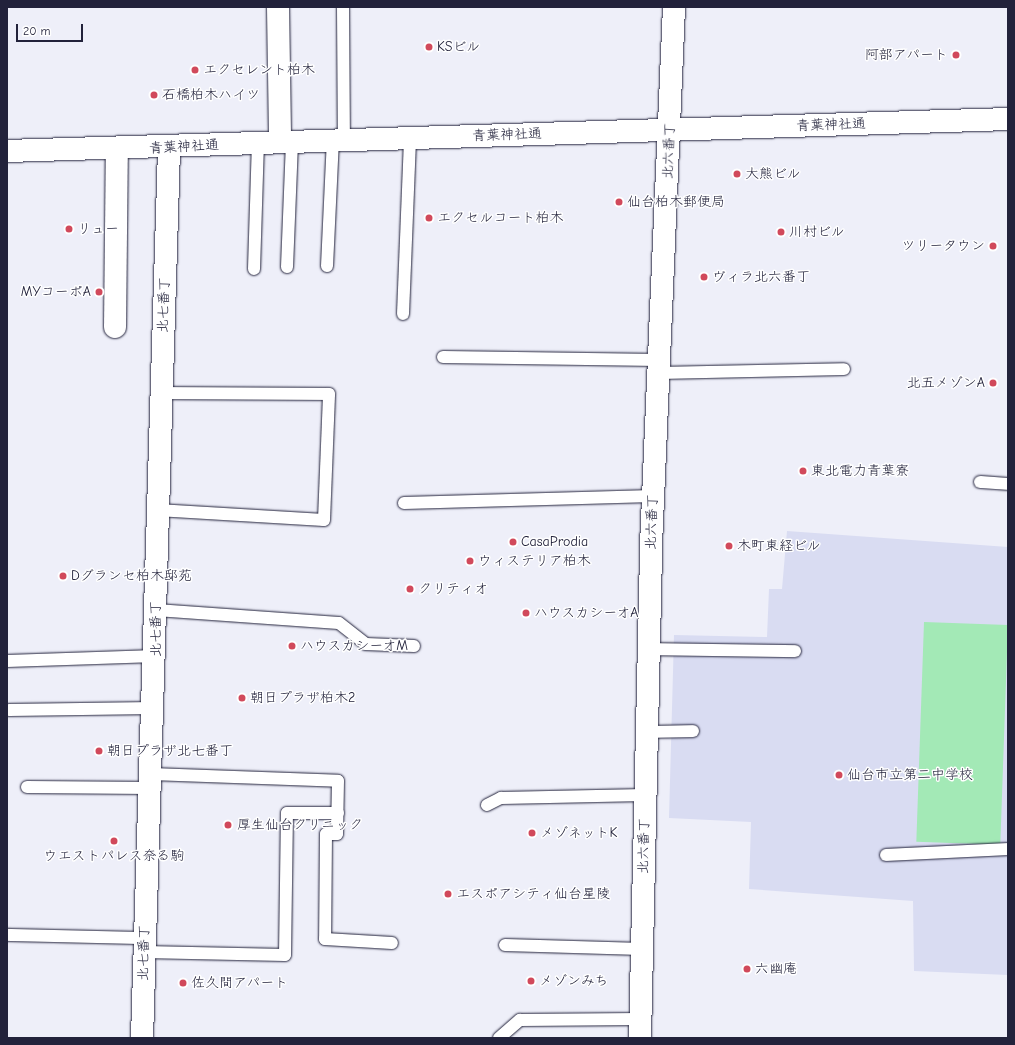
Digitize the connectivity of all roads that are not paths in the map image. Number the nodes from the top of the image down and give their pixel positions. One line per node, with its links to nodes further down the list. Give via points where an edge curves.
1 (278, 7): 8 (street)
2 (343, 7): 7 (lane)
3 (674, 7): 5 (street, 北六番丁)
4 (1008, 119): 5 (street, 青葉神社通)
5 (670, 130): 6 (street, 青葉神社通); 19 (street, 北六番丁)
6 (410, 138): 7 (street, 青葉神社通); 16 (lane)
7 (338, 139): 8 (street, 青葉神社通); 13 (lane)
8 (286, 141): 9 (street, 青葉神社通); 14 (lane)
9 (258, 142): 10 (street, 青葉神社通); 15 (lane)
10 (169, 148): 11 (street, 青葉神社通); 21 (street, 北七番丁)
11 (117, 149): 12 (street, 青葉神社通); 17 (street)
12 (7, 151)
13 (327, 266)
14 (287, 267)
15 (254, 268)
16 (403, 314)
17 (115, 327)
18 (443, 357): 19 (lane)
19 (659, 366): 20 (lane); 24 (street, 北六番丁)
20 (844, 369)
21 (162, 393): 26 (street, 北七番丁); 26 (lane, via 329,394 324,520)
22 (980, 482): 23 (lane)
23 (1008, 484)
24 (653, 496): 25 (lane); 29 (street, 北六番丁)
25 (404, 503)
26 (157, 510): 27 (street, 北七番丁)
27 (156, 610): 28 (lane, via 339,623 366,644); 31 (street, 北七番丁)
28 (414, 646)
29 (648, 649): 30 (lane); 36 (street, 北六番丁)
30 (795, 651)
31 (156, 656): 32 (lane); 33 (street, 北七番丁)
32 (7, 662)
33 (154, 708): 34 (lane); 37 (street, 北七番丁)
34 (9, 710)
35 (693, 731): 36 (lane)
36 (646, 732): 39 (street, 北六番丁)
37 (151, 781): 38 (lane); 41 (lane, via 338,781); 46 (street, 北七番丁)
38 (27, 786)
39 (645, 795): 40 (lane, via 501,798); 48 (street, 北六番丁)
40 (487, 805)
41 (338, 813): 45 (lane, via 338,834 326,834 326,939); 46 (lane, via 288,813 285,955)
42 (1008, 849): 43 (lane)
43 (886, 855)
44 (7, 935): 46 (lane)
45 (392, 943)
46 (144, 945): 50 (street, 北七番丁)
47 (505, 945): 48 (lane)
48 (642, 949): 49 (street, 北六番丁)
49 (640, 1029): 51 (lane, via 520,1020)
50 (142, 1038)
51 (499, 1038)

